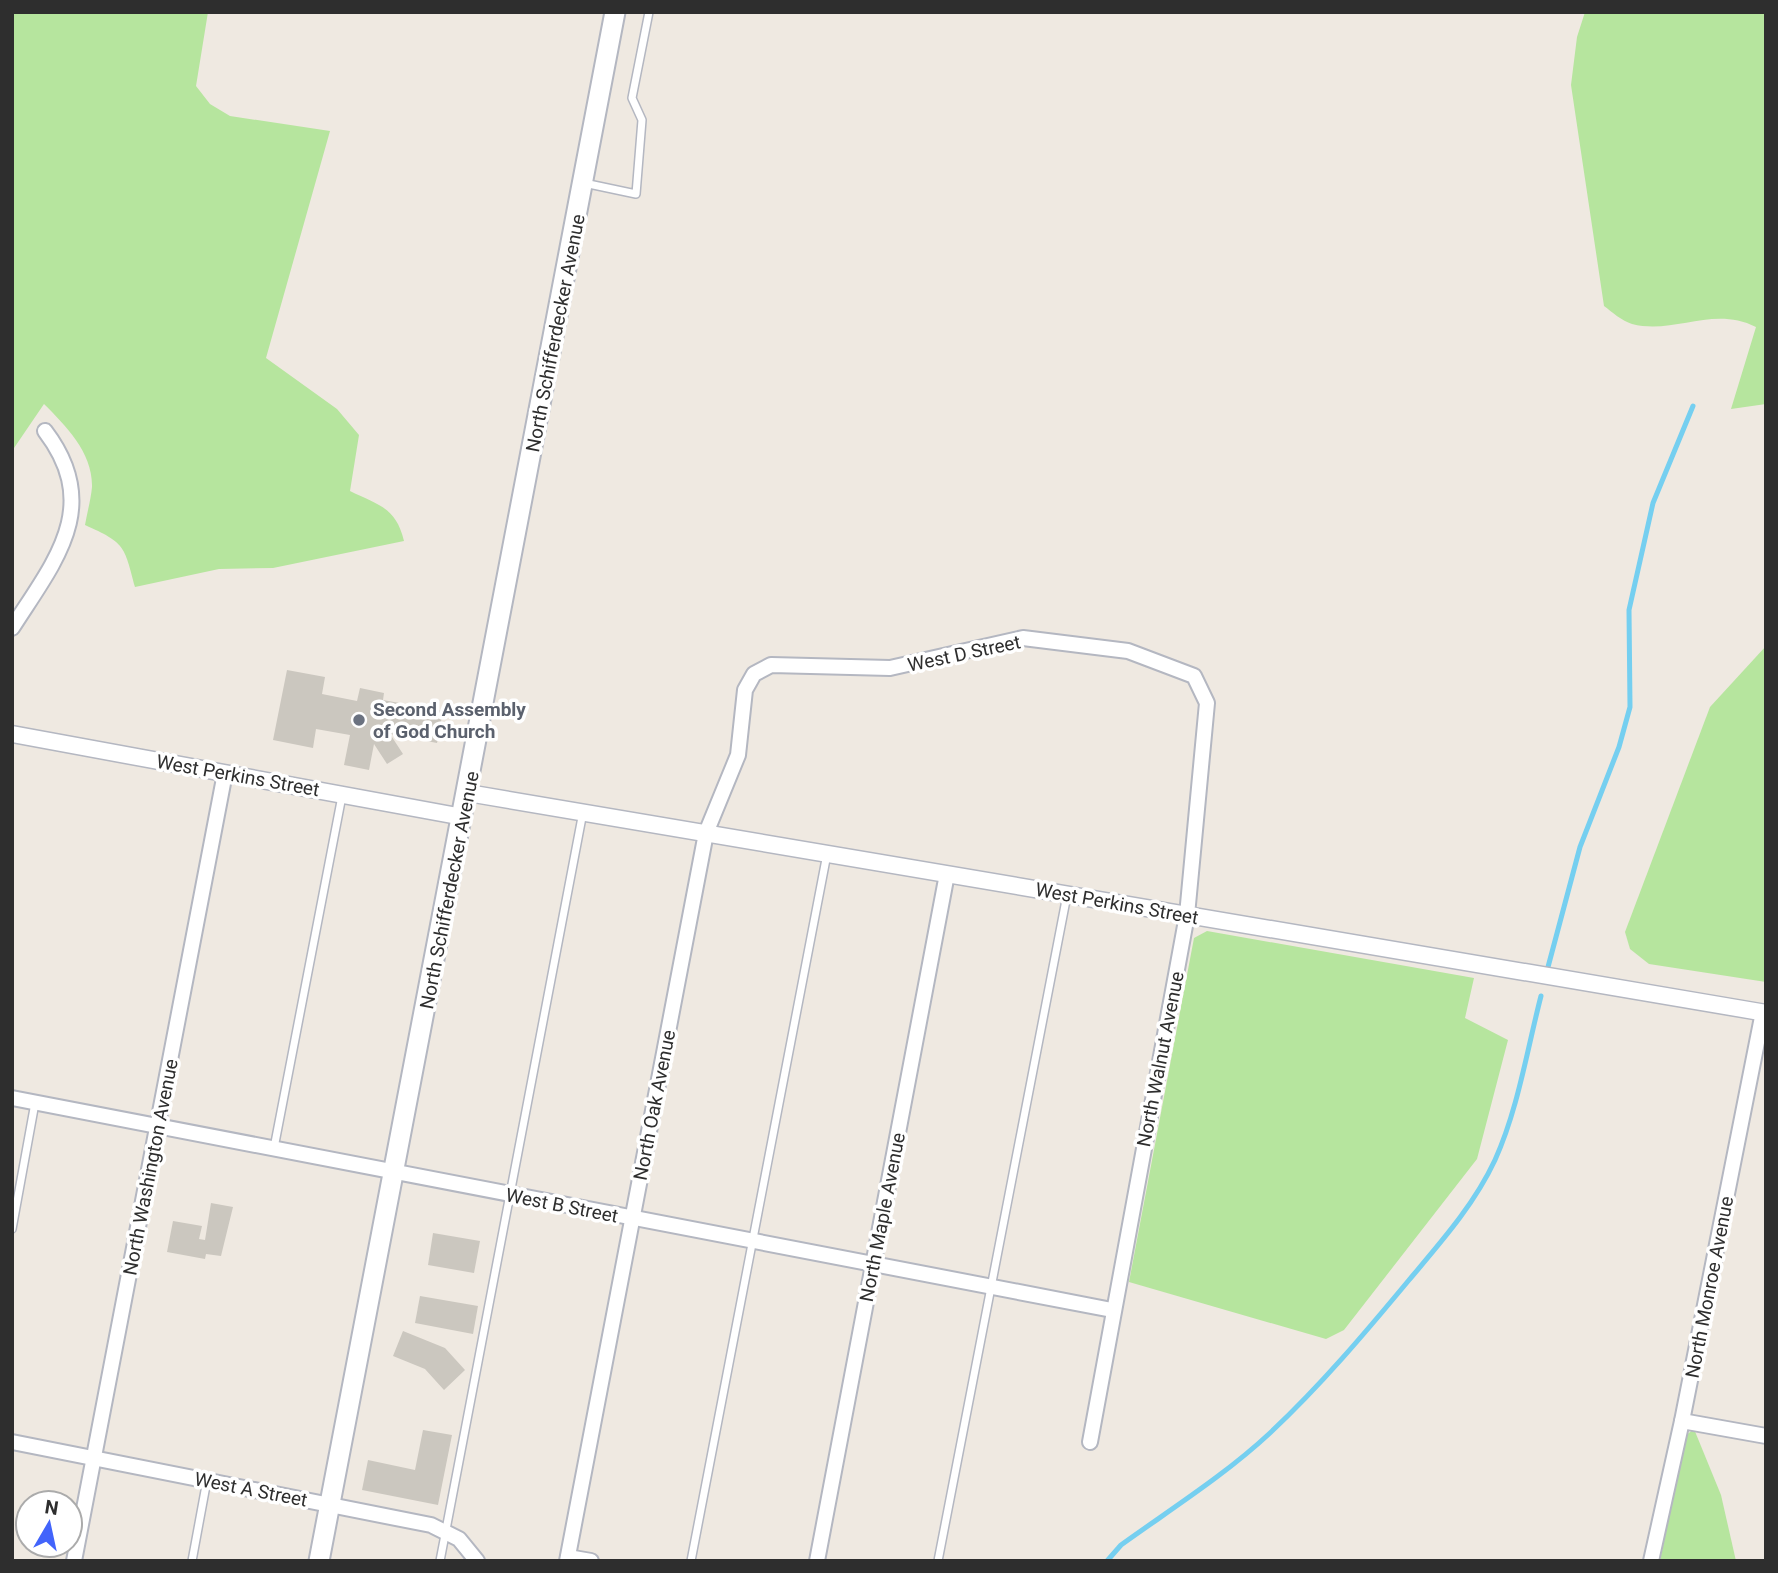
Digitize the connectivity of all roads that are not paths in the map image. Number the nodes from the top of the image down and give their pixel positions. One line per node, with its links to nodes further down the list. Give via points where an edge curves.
1 (615, 12): 3 (main road, North Schifferdecker Avenue)
2 (649, 12): 3 (lane, via 632,97 642,121 636,194)
3 (584, 183): 10 (main road, North Schifferdecker Avenue)
4 (45, 430): 5 (street, via 66,472 72,494 71,519 51,572)
5 (12, 628)
6 (771, 665): 7 (street, West D Street, via 890,668 1023,638 1128,651); 14 (street, North Oak Avenue, via 754,674 745,690 738,755)
7 (1194, 676): 18 (street, North Walnut Avenue, via 1207,703)
8 (12, 734): 9 (street, West Perkins Street)
9 (226, 773): 11 (street, West Perkins Street); 22 (street, North Washington Avenue)
10 (468, 793): 12 (street, West Perkins Street); 13 (main road, North Schifferdecker Avenue)
11 (342, 795): 13 (street, West Perkins Street); 23 (lane)
12 (583, 812): 14 (street, West Perkins Street); 25 (lane)
13 (463, 817): 24 (main road, North Schifferdecker Avenue)
14 (706, 833): 15 (street, West Perkins Street); 26 (street, North Oak Avenue)
15 (827, 853): 16 (street, West Perkins Street); 28 (lane)
16 (947, 874): 17 (street, West Perkins Street); 29 (street, North Maple Avenue)
17 (1067, 894): 18 (street, West Perkins Street); 30 (lane)
18 (1187, 915): 19 (street, West Perkins Street); 31 (street, North Walnut Avenue)
19 (1764, 1013): 32 (street, North Monroe Avenue)
20 (12, 1098): 21 (street, West B Street)
21 (35, 1103): 22 (street, West B Street); 27 (lane)
22 (157, 1126): 23 (street, West B Street); 36 (street, North Washington Avenue)
23 (274, 1149): 24 (street, West B Street)
24 (395, 1172): 25 (street, West B Street); 38 (main road, North Schifferdecker Avenue)
25 (510, 1195): 26 (street, West B Street); 39 (lane)
26 (632, 1219): 28 (street, West B Street); 40 (street, North Oak Avenue)
27 (12, 1229)
28 (750, 1242): 29 (street, West B Street); 47 (lane)
29 (873, 1265): 30 (street, West B Street); 48 (street, North Maple Avenue)
30 (990, 1288): 31 (street, West B Street); 49 (lane)
31 (1112, 1310): 35 (street, North Walnut Avenue)
32 (1682, 1421): 33 (street); 50 (street, North Monroe Avenue)
33 (1766, 1436)
34 (12, 1442): 36 (street, West A Street)
35 (1090, 1442)
36 (94, 1458): 37 (street, West A Street); 41 (street, North Washington Avenue)
37 (207, 1480): 38 (street, West A Street); 42 (lane)
38 (330, 1505): 39 (street, West A Street); 43 (main road, North Schifferdecker Avenue)
39 (446, 1531): 44 (lane); 45 (street, West A Street)
40 (568, 1559): 46 (street)
41 (74, 1561)
42 (192, 1561)
43 (319, 1561)
44 (440, 1561)
45 (477, 1561)
46 (591, 1561)
47 (691, 1561)
48 (817, 1561)
49 (938, 1561)
50 (1651, 1561)

